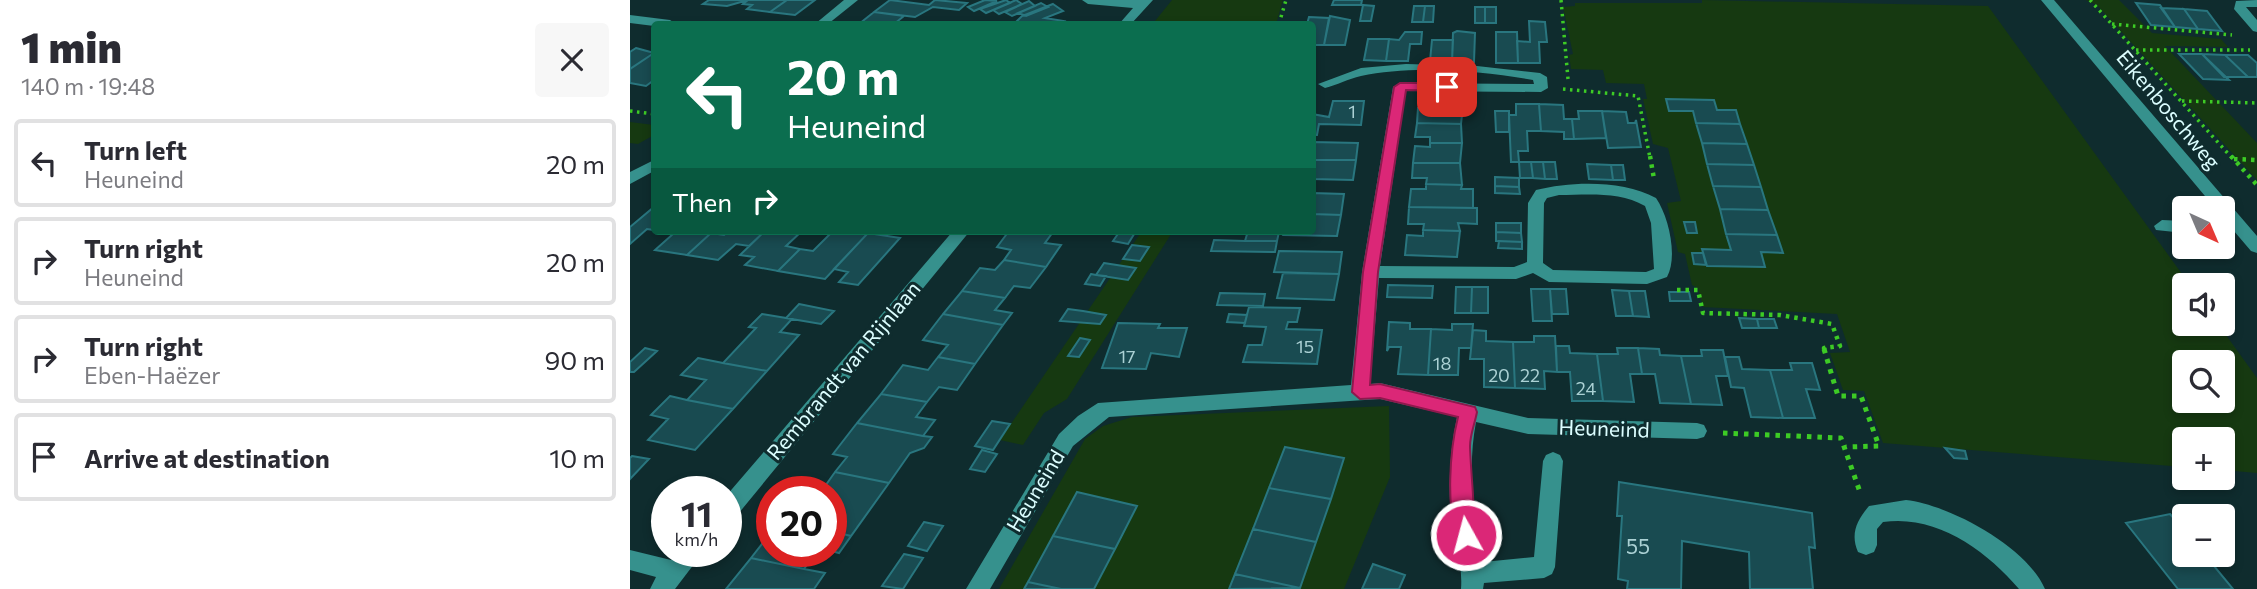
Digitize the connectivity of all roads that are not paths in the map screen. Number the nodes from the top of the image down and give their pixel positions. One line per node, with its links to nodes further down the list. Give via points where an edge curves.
1 (852, 0): 7 (street)
2 (1088, 0): 4 (street)
3 (2047, 0): 17 (street, Eikenboschweg)
4 (1144, 3): 8 (street)
5 (2257, 3): 10 (street, via 2240,4)
6 (630, 19): 9 (street)
7 (825, 21)
8 (1128, 21)
9 (651, 22)
10 (2257, 28)
11 (1325, 84): 21 (street, via 1383,69 1515,72 1540,77 1541,88 1400,87)
12 (651, 167): 13 (street)
13 (630, 179)
14 (2162, 226): 15 (street)
15 (2172, 226)
16 (2235, 229): 17 (street)
17 (2241, 229): 19 (street, Eikenboschweg)
18 (959, 235): 26 (street, Rembrandt van Rijnlaan)
19 (2257, 247)
20 (1535, 265): 20 (street, via 1536,203 1542,194 1634,193 1649,198 1656,209 1664,264 1661,273 1647,278 1549,276); 21 (street, via 1516,273)
21 (1371, 272): 22 (street)
22 (1360, 392): 23 (street, Heuneind, via 1380,391); 33 (street, Heuneind, via 1105,409 1066,440)
23 (1468, 412): 24 (street, Heuneind, via 1528,426); 31 (street, via 1461,442 1462,516)
24 (1697, 432)
25 (1553, 461): 31 (street, via 1545,567)
26 (742, 493)
27 (1866, 545): 34 (street, via 1866,526 1877,513 1909,510 1953,524 1993,551)
28 (630, 560): 30 (street)
29 (680, 567): 30 (street)
30 (676, 572): 32 (street)
31 (1474, 581)
32 (661, 589)
33 (977, 589)
34 (2035, 589)

